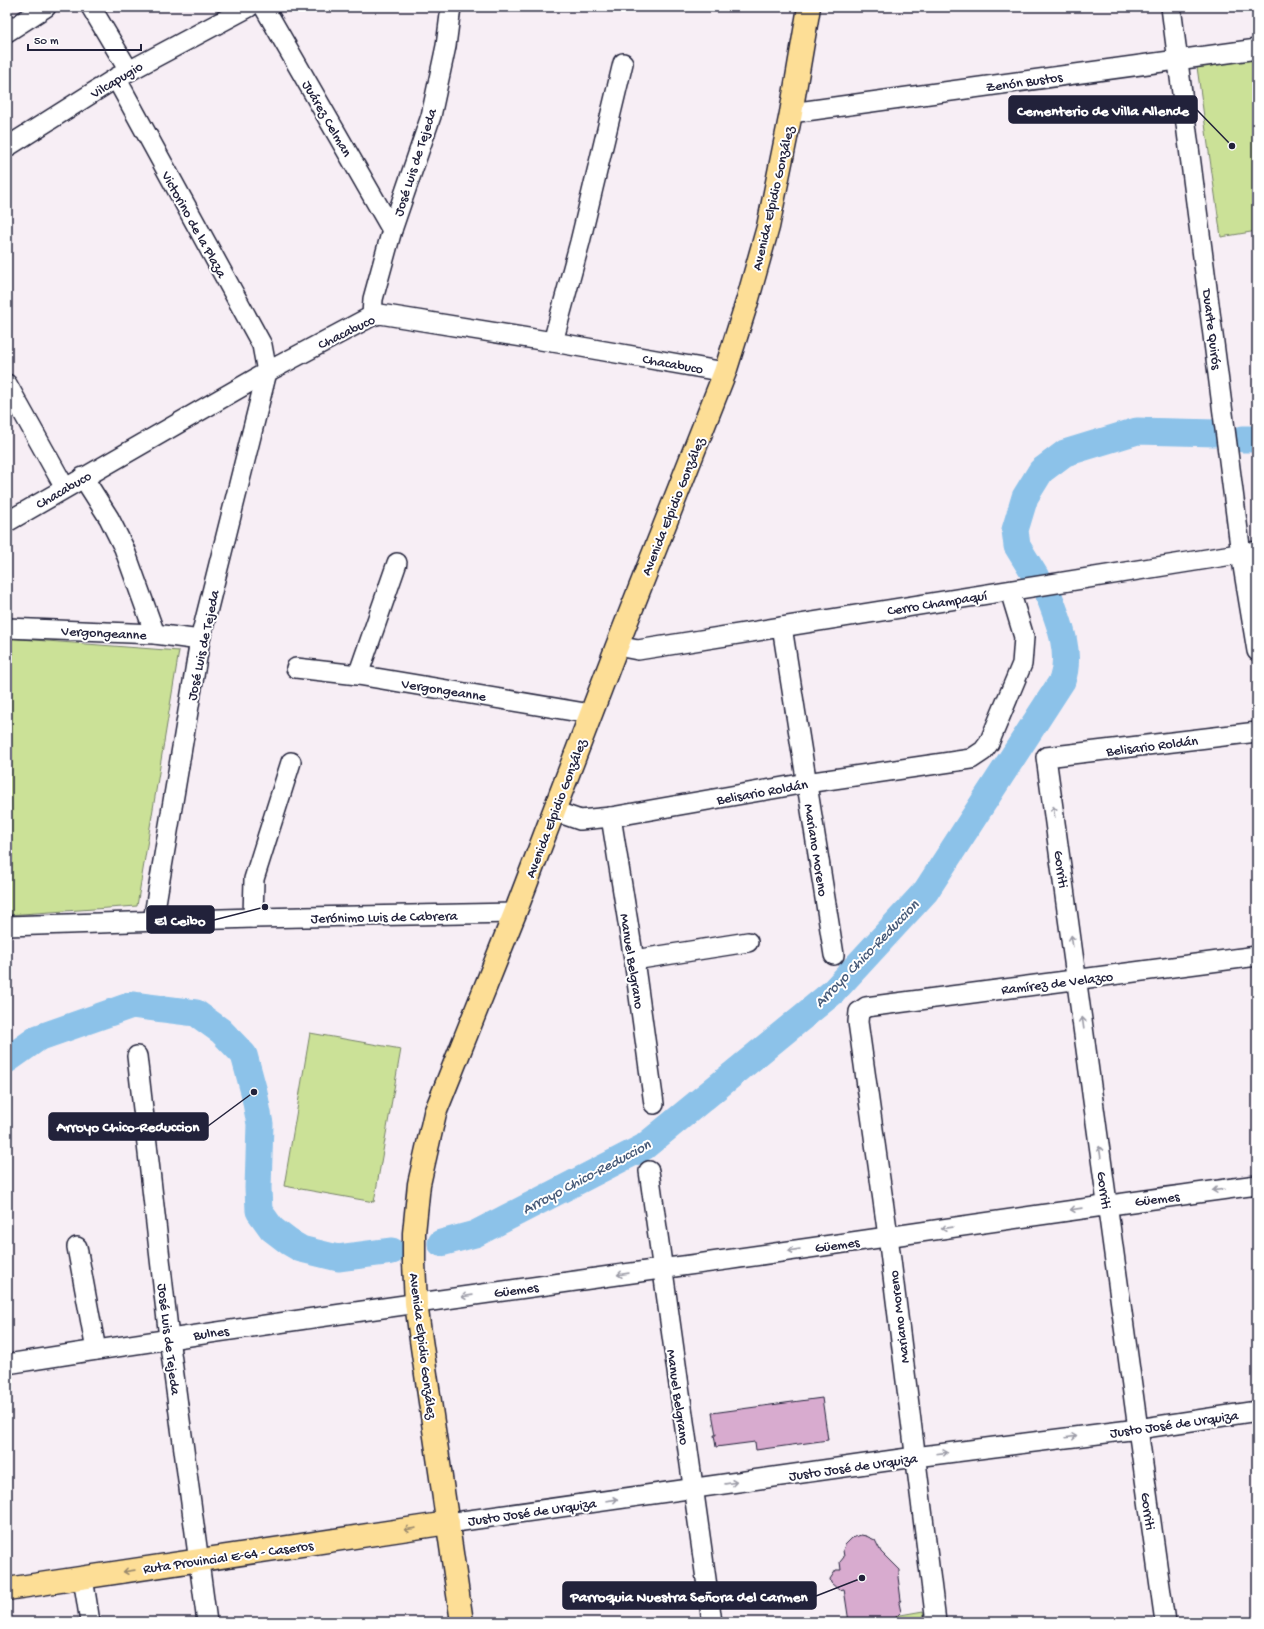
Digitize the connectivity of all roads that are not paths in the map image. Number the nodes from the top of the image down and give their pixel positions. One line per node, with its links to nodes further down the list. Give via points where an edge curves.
1 (46, 7): 7 (street)
2 (91, 7): 11 (street, Victorino de la Plaza)
3 (252, 7): 11 (street, Vilcapugio); 14 (street, Juárez Celman)
4 (451, 7): 14 (street, José Luis de Tejeda, via 446,46 431,116)
5 (809, 7): 12 (main road, Avenida Elpidio González)
6 (1171, 7): 9 (street, Duarte Quirós)
7 (7, 32)
8 (1257, 49): 9 (street, Zenón Bustos)
9 (1179, 60): 12 (street, Zenón Bustos); 23 (street, Duarte Quirós)
10 (623, 63): 16 (street)
11 (122, 74): 13 (street, Vilcapugio); 17 (street, Victorino de la Plaza, via 262,345)
12 (791, 113): 18 (main road, Avenida Elpidio González, via 768,227)
13 (7, 147)
14 (392, 230): 15 (street, José Luis de Tejeda, via 372,299)
15 (372, 316): 16 (street, Chacabuco, via 380,314); 17 (street, Chacabuco)
16 (553, 342): 18 (street, Chacabuco)
17 (267, 372): 20 (street, Chacabuco); 29 (street, José Luis de Tejeda)
18 (725, 372): 30 (main road, Avenida Elpidio González)
19 (7, 384): 21 (street)
20 (83, 477): 21 (street, Chacabuco); 28 (street, via 109,518 124,548)
21 (65, 488): 22 (street, Chacabuco)
22 (7, 522)
23 (1249, 552): 25 (street, Cerro Champaquí); 31 (street, Duarte Quirós)
24 (396, 563): 33 (street)
25 (1010, 590): 26 (street, Cerro Champaquí); 38 (street, Belisario Roldán, via 1024,636 1022,664 990,743 983,751 971,759)
26 (782, 627): 30 (street, Cerro Champaquí, via 638,650); 38 (street, Mariano Moreno)
27 (7, 628): 28 (street, Vergongeanne)
28 (155, 634): 29 (street, Vergongeanne)
29 (200, 640): 43 (street, José Luis de Tejeda)
30 (617, 646): 34 (main road, Avenida Elpidio González)
31 (1257, 651)
32 (296, 668): 33 (street, Vergongeanne)
33 (358, 675): 34 (street, Vergongeanne)
34 (591, 714): 39 (main road, Avenida Elpidio González)
35 (1257, 732): 36 (street, Belisario Roldán)
36 (1046, 757): 49 (street, Gorriti, one-way to 36)
37 (291, 762): 42 (street, via 254,879)
38 (806, 784): 40 (street, Belisario Roldán); 46 (street, Mariano Moreno)
39 (554, 811): 40 (street, Belisario Roldán, via 580,820); 41 (main road, Avenida Elpidio González)
40 (611, 817): 48 (street, Manuel Belgrano)
41 (515, 914): 42 (street, Jerónimo Luis de Cabrera); 59 (main road, Avenida Elpidio González, via 435,1113 426,1147 414,1232)
42 (252, 918): 43 (street, Jerónimo Luis de Cabrera)
43 (153, 921): 44 (street, Jerónimo Luis de Cabrera)
44 (7, 926)
45 (748, 942): 48 (street)
46 (834, 955)
47 (1257, 956): 49 (street, Ramírez de Velazco)
48 (634, 960): 52 (street, Manuel Belgrano)
49 (1077, 980): 50 (street, Ramírez de Velazco, via 866,1007); 55 (street, Gorriti, one-way to 49)
50 (859, 1012): 56 (street, Mariano Moreno, via 858,1022)
51 (137, 1056): 60 (street, José Luis de Tejeda)
52 (654, 1104)
53 (649, 1172): 58 (street, Manuel Belgrano)
54 (1257, 1185): 55 (street, Güemes, one-way to 55)
55 (1107, 1205): 56 (street, Güemes, one-way to 56); 64 (street, Gorriti)
56 (888, 1236): 58 (street, Güemes, one-way to 58); 65 (street, Mariano Moreno)
57 (77, 1247): 61 (street)
58 (662, 1269): 59 (street, Güemes, one-way to 59); 66 (street, Manuel Belgrano)
59 (416, 1303): 60 (street, Bulnes); 67 (main road, Avenida Elpidio González)
60 (169, 1338): 61 (street, Bulnes); 68 (street, José Luis de Tejeda)
61 (96, 1350): 62 (street, Bulnes)
62 (7, 1364)
63 (1257, 1411): 64 (street, Justo José de Urquiza)
64 (1138, 1429): 65 (street, Justo José de Urquiza, one-way to 64); 76 (street, Gorriti)
65 (915, 1457): 66 (street, Justo José de Urquiza, one-way to 65); 75 (street, Mariano Moreno)
66 (692, 1489): 67 (street, Justo José de Urquiza, one-way to 66); 74 (street, Manuel Belgrano)
67 (448, 1523): 68 (main road, Ruta Provincial E-64 - Caseros, one-way to 68); 73 (main road, Avenida Elpidio González)
68 (199, 1560): 69 (main road, Ruta Provincial E-64 - Caseros, one-way to 69); 72 (street, José Luis de Tejeda)
69 (83, 1578): 70 (main road, Ruta Provincial E-64 - Caseros); 71 (street)
70 (7, 1589)
71 (90, 1622)
72 (207, 1622)
73 (462, 1622)
74 (712, 1622)
75 (936, 1622)
76 (1165, 1622)

